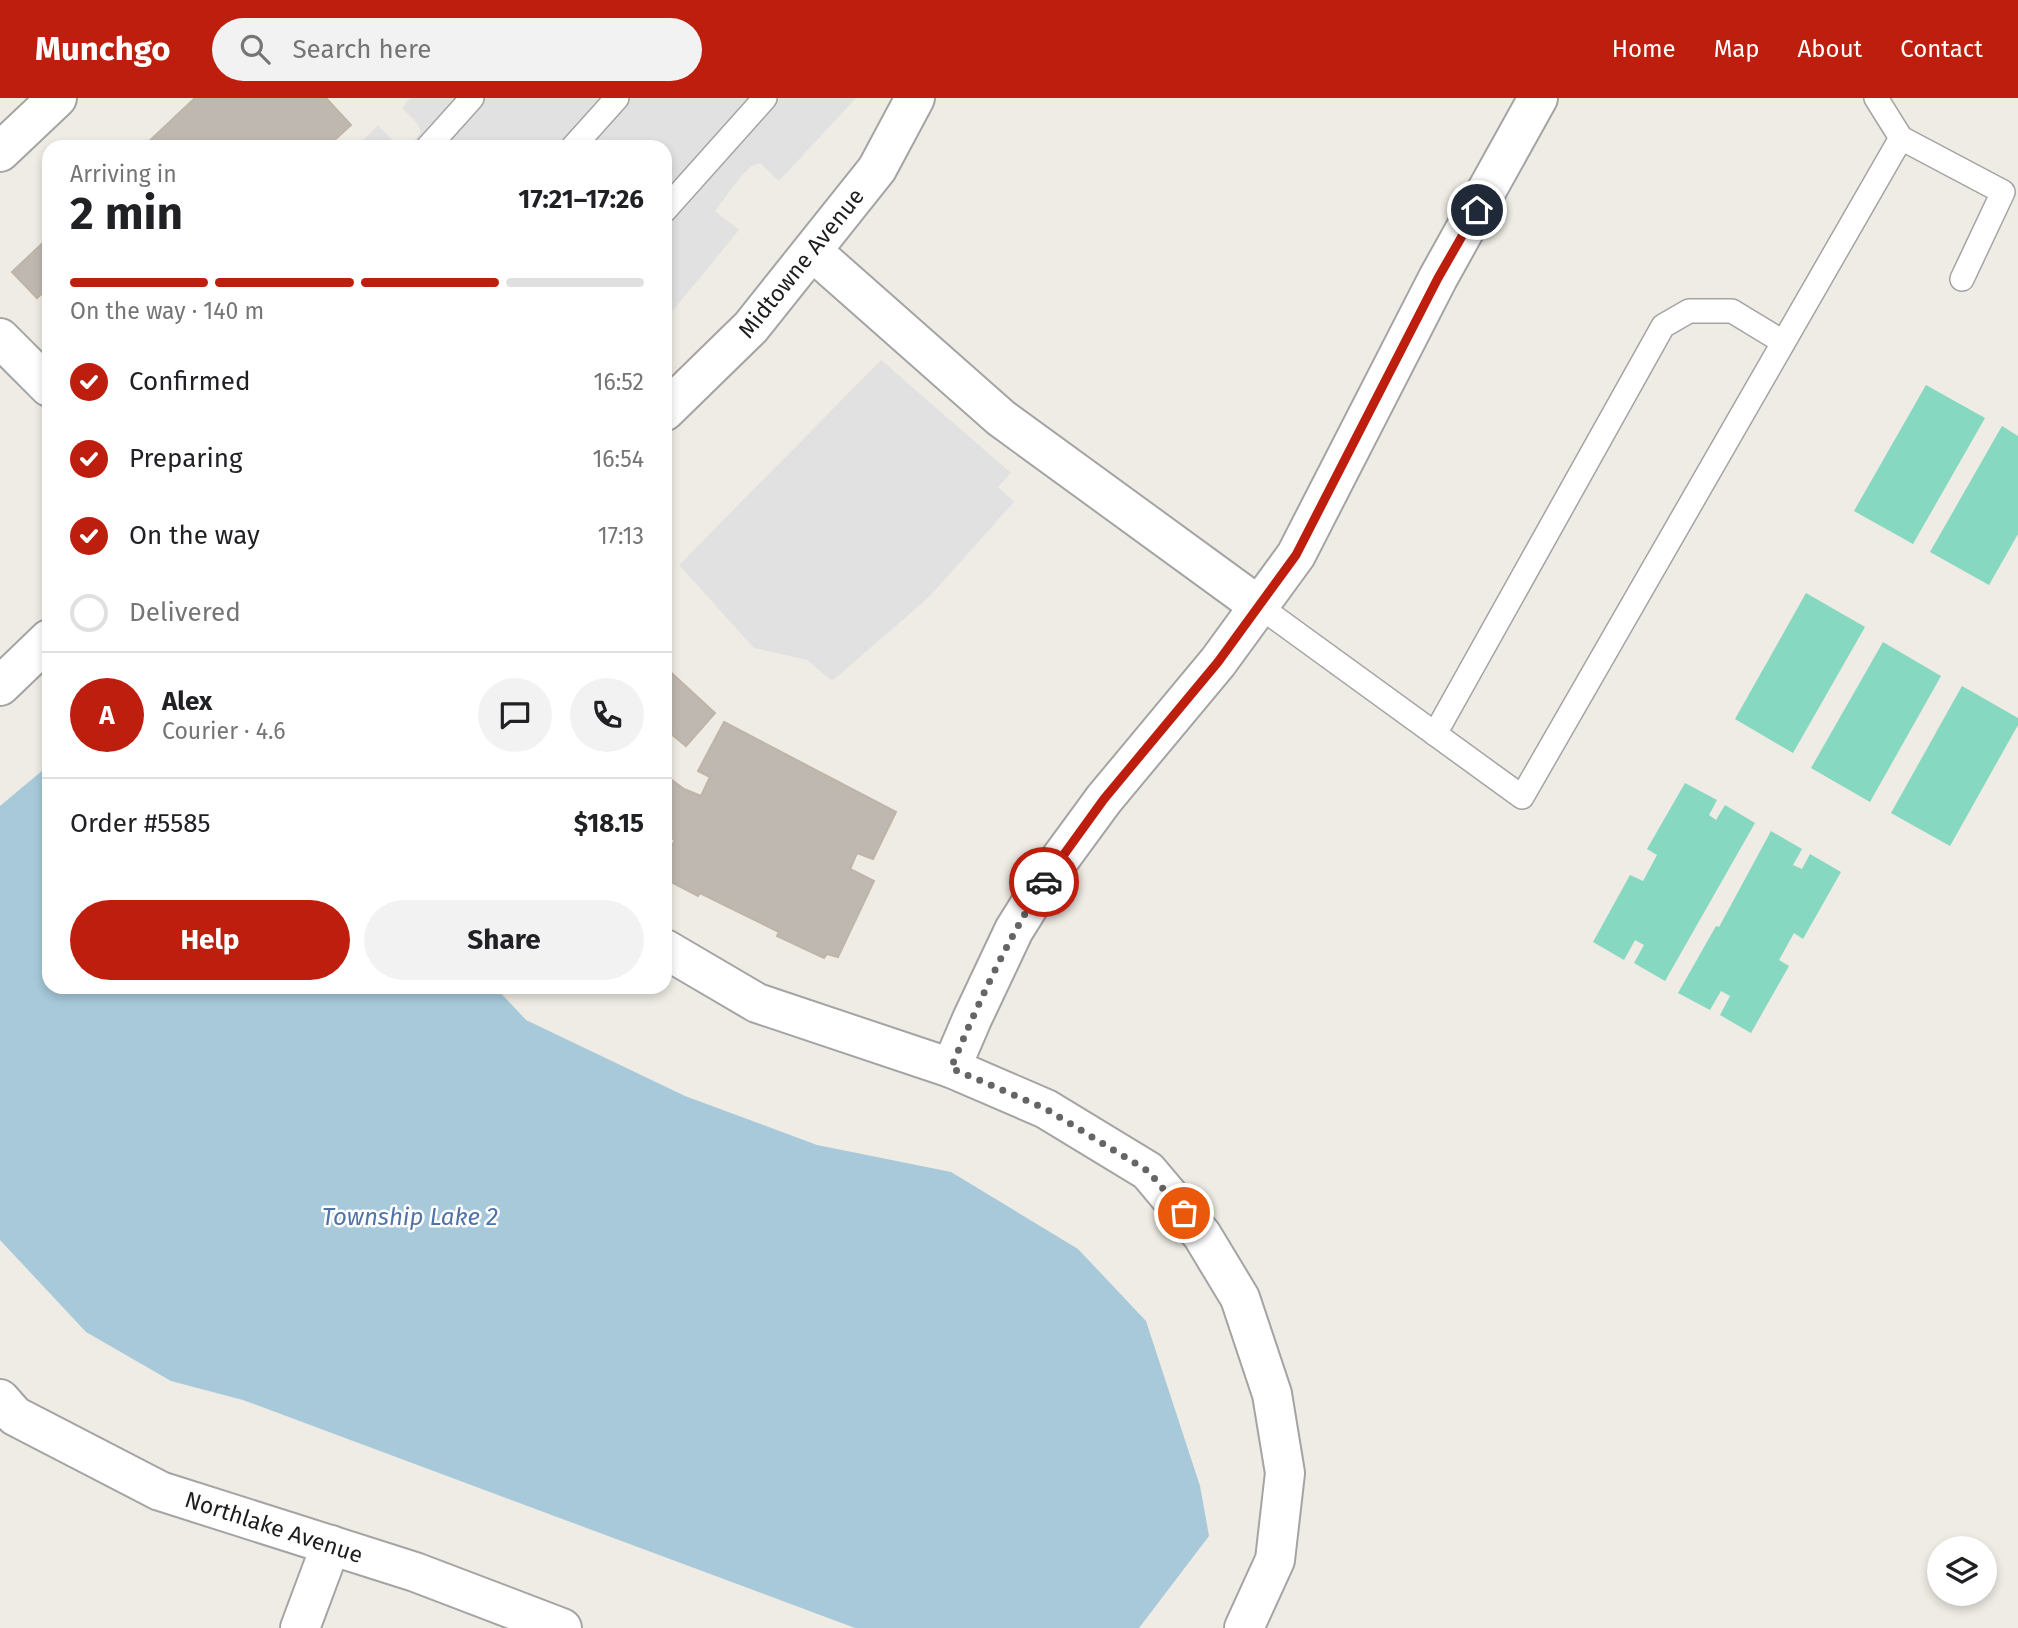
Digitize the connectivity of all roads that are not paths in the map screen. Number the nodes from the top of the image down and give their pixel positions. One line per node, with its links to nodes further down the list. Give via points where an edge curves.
1 (57, 98): 11 (street)
2 (472, 98): 9 (lane)
3 (617, 98): 10 (lane)
4 (765, 98): 12 (lane)
5 (915, 98): 13 (street, Midtowne Avenue, via 877,169)
6 (1538, 98): 19 (street, via 1438,278 1296,555)
7 (1876, 98): 8 (lane)
8 (1901, 138): 14 (lane, via 2003,192); 16 (lane)
9 (434, 140)
10 (579, 140)
11 (0, 152)
12 (672, 202)
13 (811, 251): 18 (street, Midtowne Avenue, via 751,327); 19 (street, via 1001,418)
14 (1962, 279)
15 (0, 338): 17 (street)
16 (1783, 342): 22 (lane, via 1731,311 1689,311 1663,326); 22 (lane, via 1522,797)
17 (42, 380)
18 (672, 404)
19 (1259, 606): 22 (lane); 24 (street, via 1049,874 1014,930)
20 (42, 646): 21 (street)
21 (0, 686)
22 (1435, 734)
23 (672, 953): 24 (street, via 757,1003)
24 (951, 1068): 29 (street, via 1046,1109 1148,1171 1202,1234 1240,1298 1272,1394 1285,1473 1275,1560)
25 (0, 1399): 26 (street, Northlake Avenue, via 15,1416 160,1491)
26 (331, 1545): 27 (street); 28 (street, Northlake Avenue)
27 (300, 1628)
28 (562, 1628)
29 (1244, 1628)

